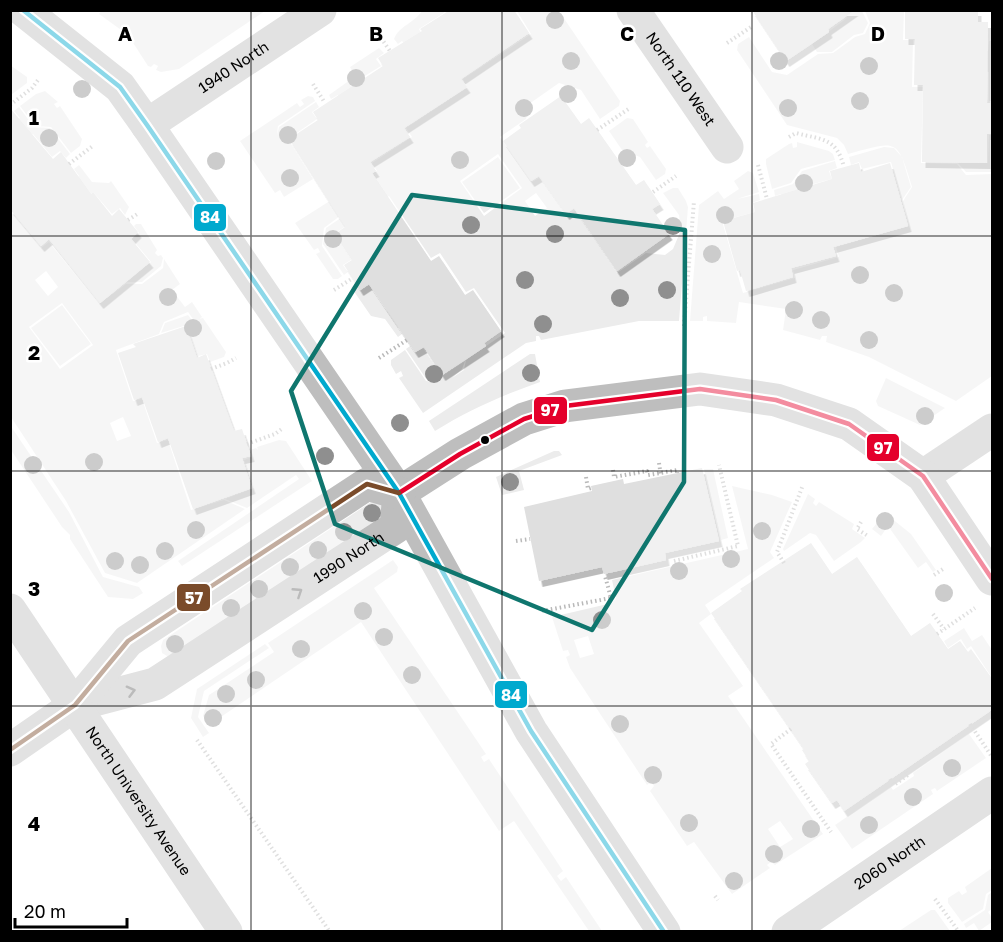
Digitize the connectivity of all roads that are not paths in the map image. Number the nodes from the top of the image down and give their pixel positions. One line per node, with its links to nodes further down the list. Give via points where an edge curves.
1 (23, 10): 4 (main road, via 120,87)
2 (320, 10): 4 (main road, 1940 North)
3 (633, 10): 5 (main road, North 110 West)
4 (147, 125): 8 (main road)
5 (741, 154)
6 (993, 430): 7 (main road)
7 (923, 476): 8 (main road, via 849,424 776,400 700,389 565,406 524,419); 9 (main road)
8 (399, 494): 11 (main road, 1990 North, via 367,483 129,641); 11 (main road, 1990 North, one-way to 8, via 156,684 277,606 396,527); 15 (main road, via 531,731)
9 (993, 579)
10 (10, 610): 11 (main road, North University Avenue)
11 (75, 705): 12 (main road, 1990 North); 14 (main road, North University Avenue)
12 (10, 750)
13 (993, 793): 16 (main road, 2060 North)
14 (226, 932)
15 (664, 932)
16 (788, 932)

